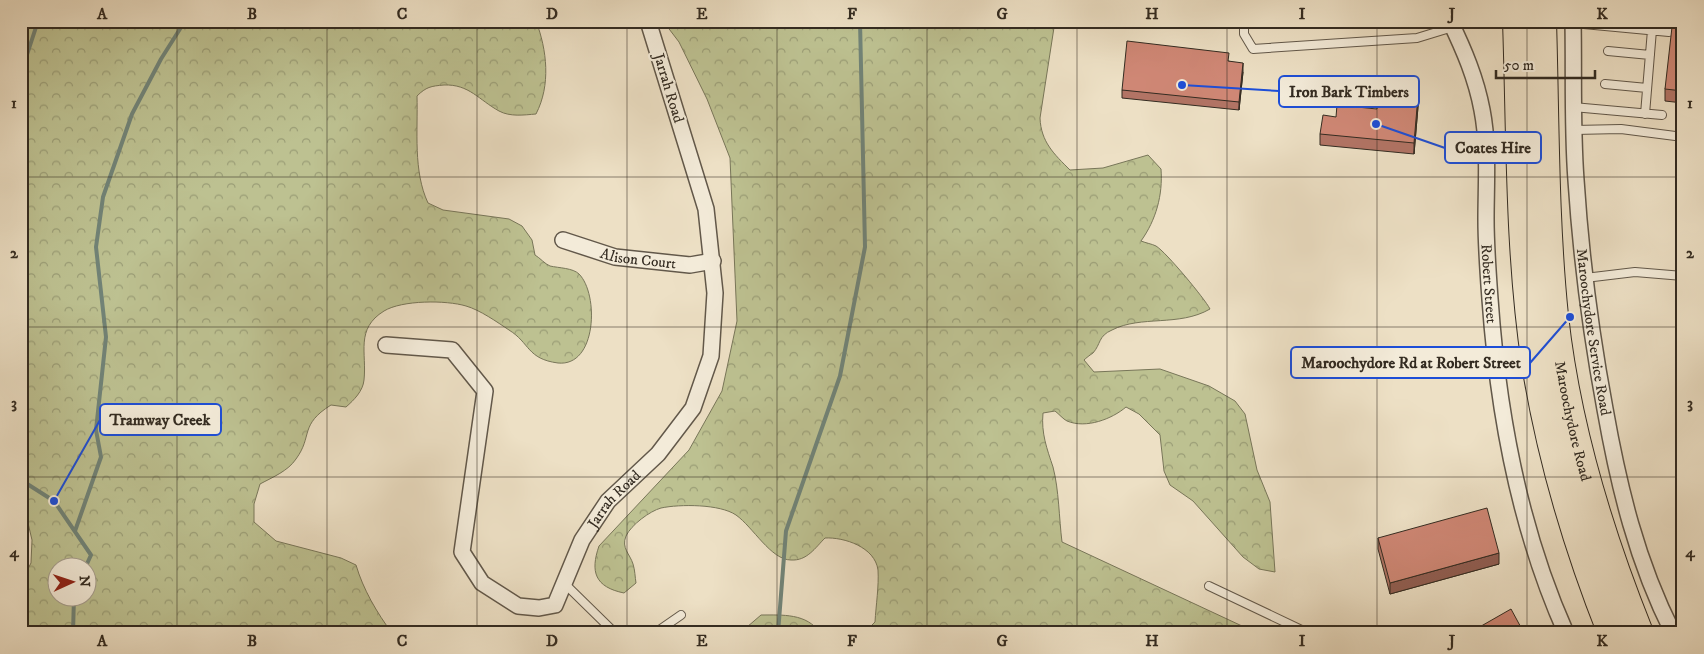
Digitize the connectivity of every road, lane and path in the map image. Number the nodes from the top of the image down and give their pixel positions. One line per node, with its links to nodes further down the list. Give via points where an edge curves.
1 (648, 21): 19 (street, Jarrah Road, via 706,209)
2 (1244, 21): 6 (lane, via 1244,34 1253,49 1417,38)
3 (1517, 21): 30 (highway, Maroochydore Road, via 1524,235 1536,363 1560,483)
4 (1542, 21): 31 (highway, Maroochydore Road, via 1550,264 1561,363 1581,462 1598,522)
5 (1573, 22): 7 (lane); 13 (street, Maroochydore Service Road)
6 (1451, 24): 29 (street, Robert Street, via 1476,84 1485,133 1490,301 1506,434 1538,562)
7 (1652, 30): 8 (lane); 10 (lane)
8 (1669, 32)
9 (1608, 51): 10 (lane)
10 (1650, 55): 12 (lane)
11 (1604, 84): 12 (lane)
12 (1647, 88): 14 (lane)
13 (1573, 107): 14 (lane); 16 (street, Maroochydore Service Road)
14 (1645, 114): 15 (lane)
15 (1662, 115)
16 (1574, 130): 17 (lane, via 1621,129); 21 (street, Maroochydore Service Road, via 1575,179)
17 (1683, 137)
18 (563, 240): 19 (street, Alison Court, via 615,257 690,265)
19 (713, 261): 23 (street, Jarrah Road, via 715,293 711,356 693,408 658,454 608,501 582,540)
20 (1683, 276): 21 (lane, via 1635,272)
21 (1585, 278): 32 (street, Maroochydore Service Road, via 1602,395 1623,503 1647,575)
22 (386, 345): 23 (street, Jarrah Road, via 452,350 485,391 462,552 482,583 518,606 539,608 555,605)
23 (565, 584): 26 (lane)
24 (1209, 586): 28 (lane)
25 (681, 615): 27 (lane)
26 (615, 633)
27 (655, 633)
28 (1308, 633)
29 (1566, 633)
30 (1612, 633)
31 (1639, 633)
32 (1674, 633)

